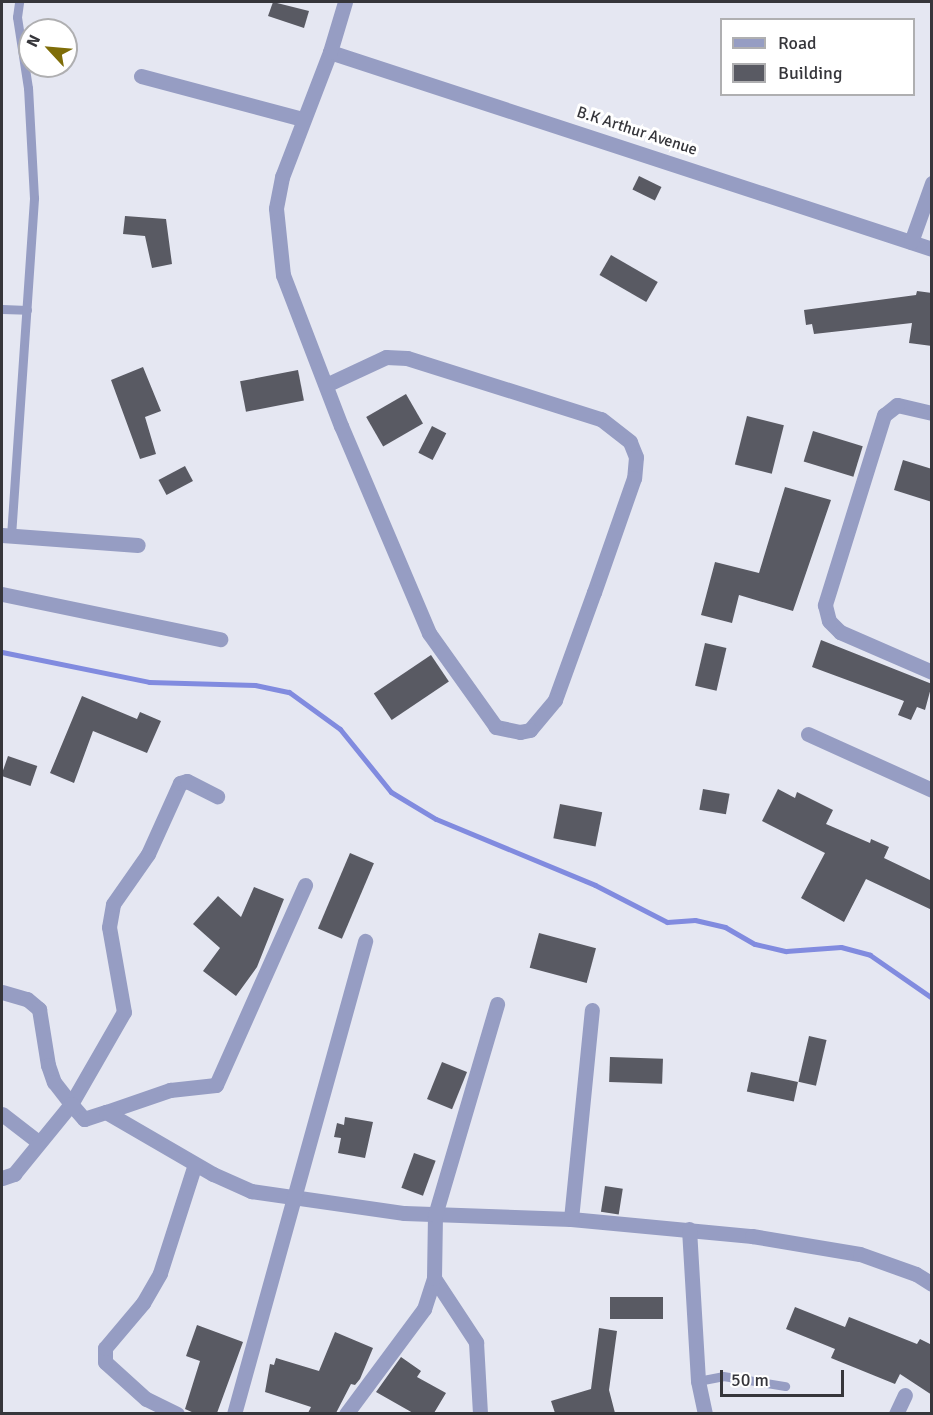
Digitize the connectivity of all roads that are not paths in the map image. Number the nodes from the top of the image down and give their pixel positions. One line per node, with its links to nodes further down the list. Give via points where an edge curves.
1 (19, 2): 10 (lane, via 17,17 28,88 34,198)
2 (345, 2): 3 (street)
3 (330, 52): 5 (street); 7 (street, B.K Arthur Avenue)
4 (141, 76): 5 (street)
5 (303, 119): 11 (street, via 282,177 276,208 277,241 283,275)
6 (932, 183): 7 (street)
7 (911, 242): 8 (street, B.K Arthur Avenue)
8 (932, 249)
9 (2, 309): 10 (lane)
10 (27, 310): 13 (lane)
11 (326, 385): 11 (street, via 362,478 440,653 496,727 530,730 555,700 634,478 636,457 630,442 601,419 407,358 386,357)
12 (932, 413): 17 (street, via 897,405 884,415 825,605 829,621 840,632)
13 (6, 536): 14 (street)
14 (138, 546)
15 (2, 594): 16 (street)
16 (220, 639)
17 (932, 672)
18 (808, 734): 19 (street)
19 (932, 790)
20 (217, 796): 26 (street, via 187,781 180,783 148,854 113,904 109,927 124,1012)
21 (305, 885): 27 (street, via 216,1085 170,1090)
22 (365, 941): 32 (street)
23 (2, 992): 26 (street, via 27,999 39,1008 48,1065 54,1082)
24 (497, 1004): 33 (street)
25 (592, 1010): 34 (street)
26 (70, 1104): 27 (street, via 84,1119); 29 (street)
27 (106, 1112): 30 (street)
28 (2, 1114): 29 (street)
29 (37, 1141): 31 (street, via 14,1174)
30 (195, 1164): 32 (street, via 251,1191); 41 (street, via 160,1273 143,1303 105,1348 105,1362 146,1399)
31 (2, 1178)
32 (291, 1198): 33 (street); 42 (street)
33 (435, 1215): 34 (street); 36 (street)
34 (571, 1219): 35 (street)
35 (689, 1229): 37 (street, via 861,1254); 38 (street)
36 (434, 1278): 43 (street, via 420,1316); 44 (street, via 476,1342)
37 (932, 1284)
38 (698, 1381): 39 (lane, via 723,1376); 45 (street)
39 (785, 1386)
40 (905, 1395): 46 (street)
41 (177, 1413)
42 (234, 1413)
43 (346, 1413)
44 (480, 1413)
45 (705, 1413)
46 (896, 1413)

